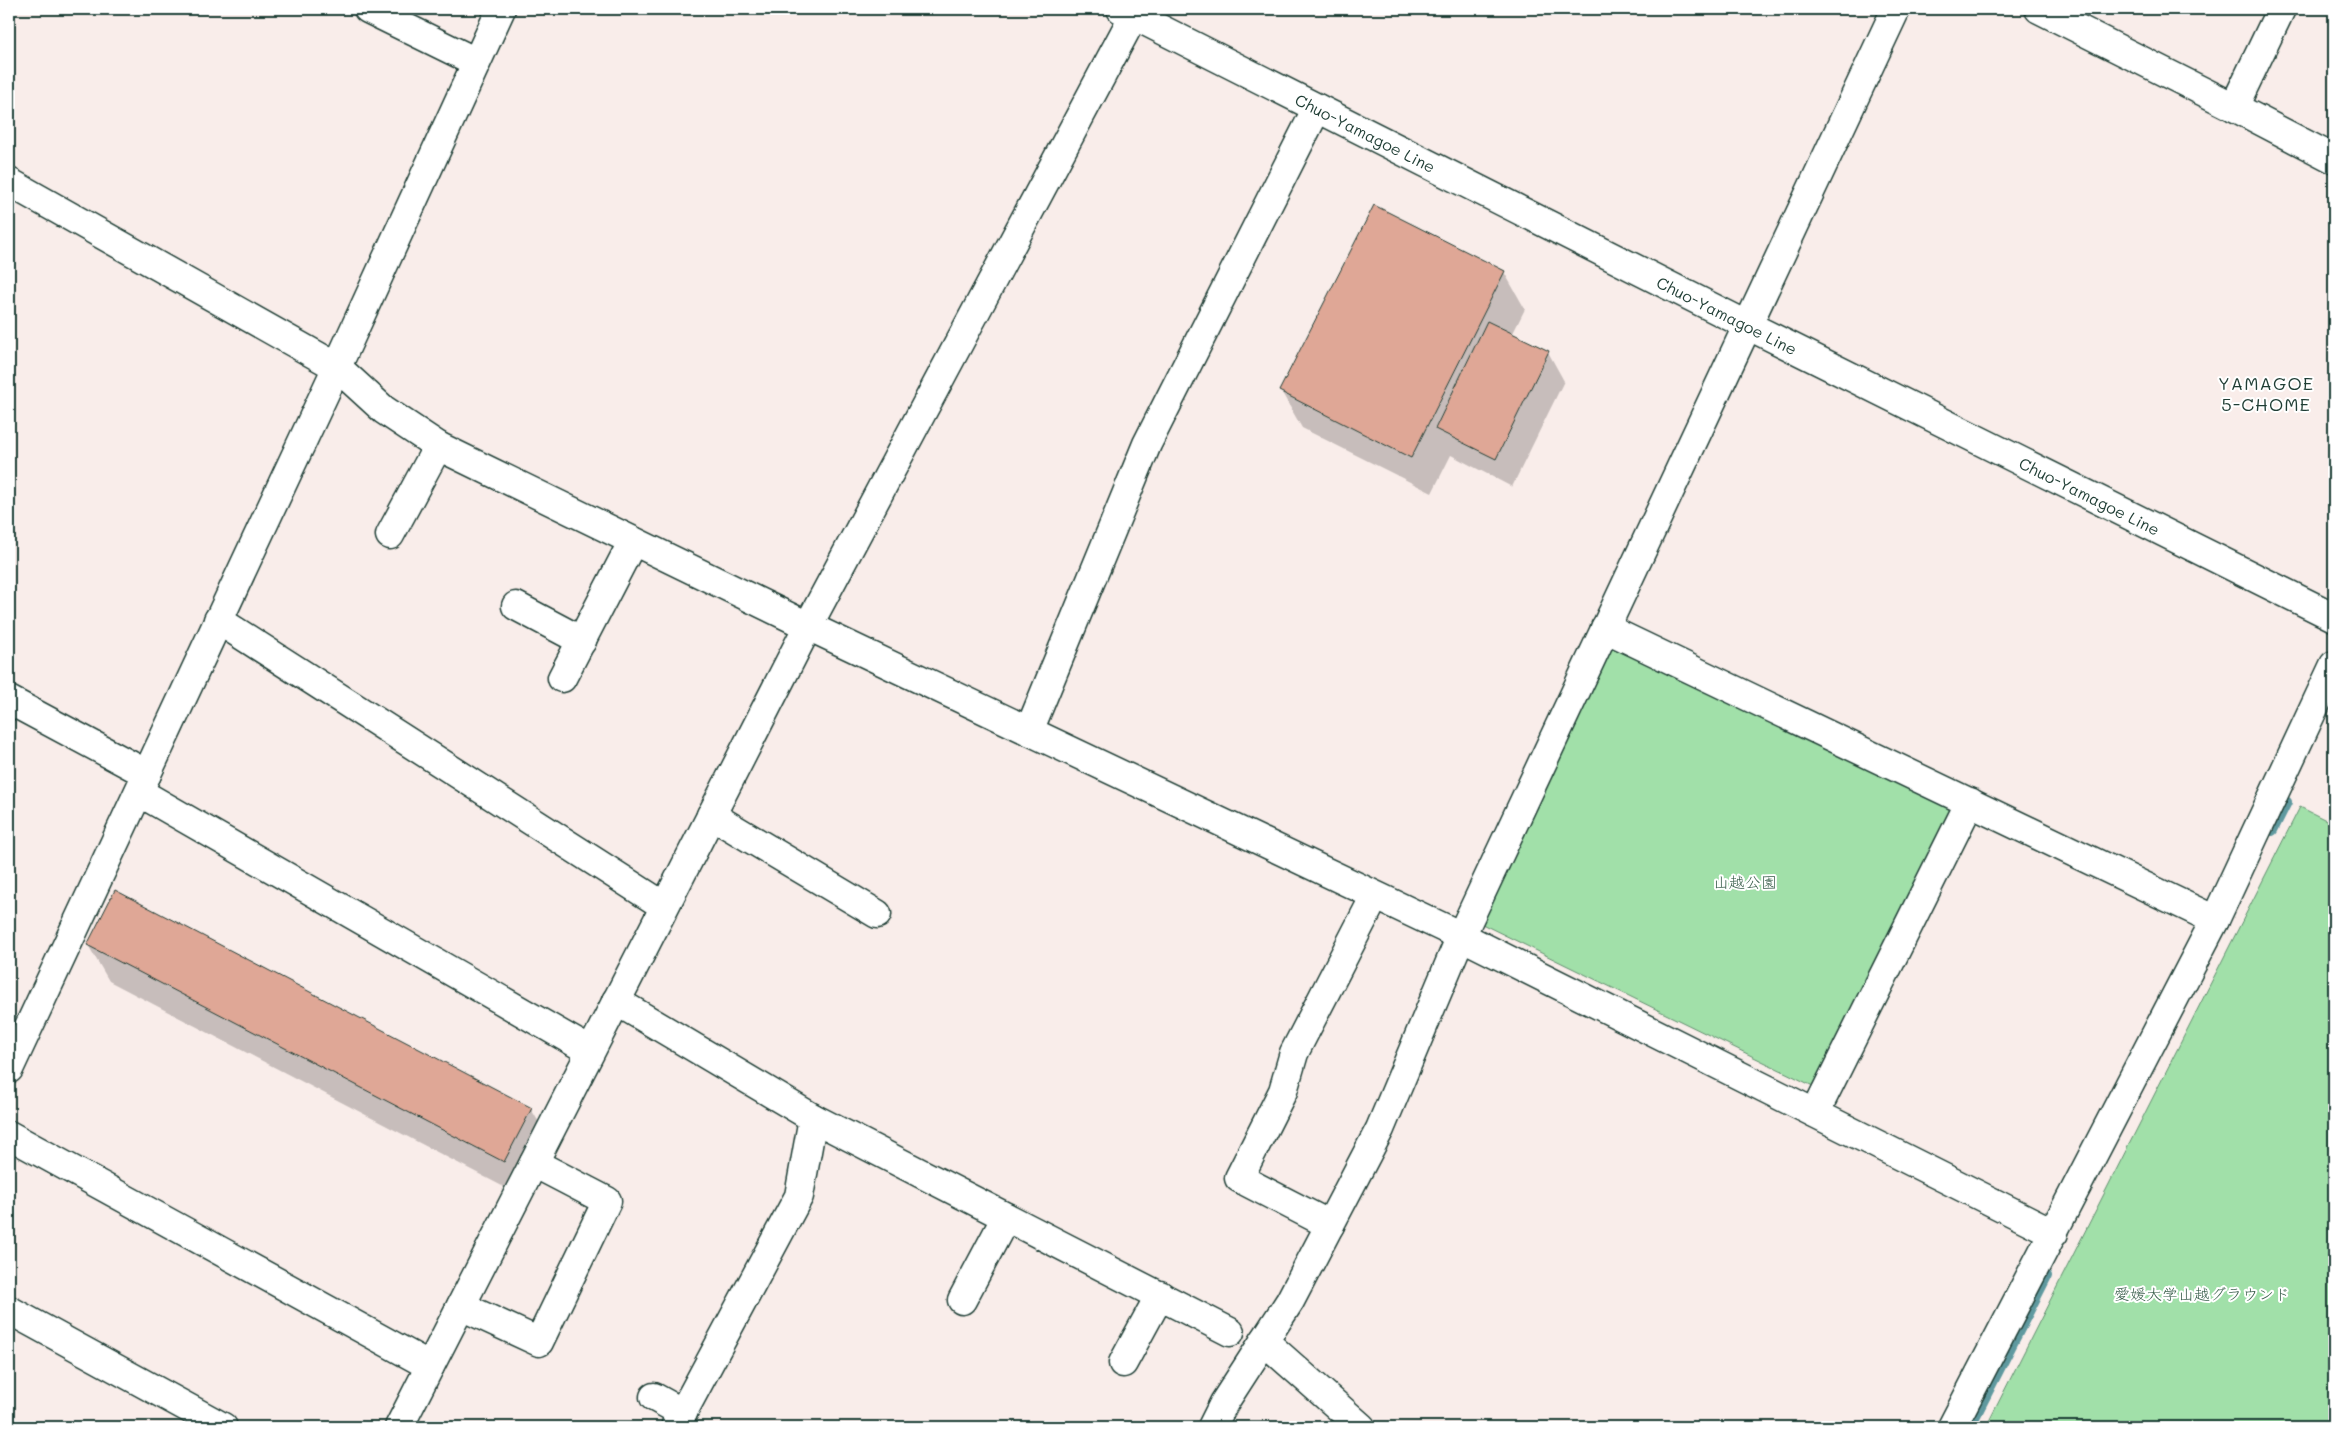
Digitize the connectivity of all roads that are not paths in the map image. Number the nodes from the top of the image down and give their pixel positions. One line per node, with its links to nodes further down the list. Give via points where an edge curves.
1 (368, 9): 7 (street)
2 (501, 9): 7 (street)
3 (1896, 9): 12 (street)
4 (2039, 9): 8 (street)
5 (2281, 9): 8 (street)
6 (1130, 11): 9 (street, Chuo-Yamagoe Line); 20 (street)
7 (476, 62): 13 (street)
8 (2234, 106): 10 (street)
9 (1317, 108): 12 (street, Chuo-Yamagoe Line); 26 (street, via 1147,444)
10 (2334, 159)
11 (9, 182): 13 (street)
12 (1747, 325): 18 (street, Chuo-Yamagoe Line); 21 (street)
13 (337, 367): 14 (street, via 384,410); 19 (street)
14 (438, 446): 15 (street); 16 (street)
15 (390, 535)
16 (633, 541): 20 (street); 22 (street)
17 (516, 606): 22 (street)
18 (2334, 617)
19 (218, 620): 27 (street); 31 (street)
20 (808, 626): 26 (street); 29 (street)
21 (1605, 628): 28 (street); 34 (street)
22 (582, 641): 24 (street)
23 (2334, 665): 33 (street)
24 (562, 678)
25 (9, 700): 27 (street)
26 (1029, 731): 30 (street)
27 (143, 783): 36 (street); 37 (street)
28 (1970, 802): 33 (street); 38 (street)
29 (711, 815): 31 (street); 32 (street)
30 (1375, 896): 34 (street); 43 (street, via 1294,1053 1283,1091 1239,1178)
31 (664, 906): 35 (street)
32 (877, 914)
33 (2215, 920): 44 (street)
34 (1461, 936): 38 (street); 43 (street, via 1380,1130)
35 (616, 1002): 36 (street); 39 (street)
36 (590, 1051): 41 (street)
37 (13, 1052)
38 (1815, 1113): 44 (street)
39 (813, 1118): 42 (street); 54 (street, via 800,1196)
40 (9, 1136): 52 (street)
41 (534, 1163): 47 (street); 47 (street, via 607,1201 539,1342)
42 (1006, 1217): 45 (street); 46 (street)
43 (1330, 1225): 50 (street, via 1290,1301)
44 (2054, 1233): 59 (street)
45 (1160, 1295): 49 (street); 51 (street)
46 (962, 1300)
47 (461, 1306): 52 (street)
48 (9, 1310): 56 (street)
49 (1230, 1332)
50 (1264, 1342): 57 (street); 58 (street)
51 (1123, 1363)
52 (430, 1366): 55 (street)
53 (654, 1397): 54 (street)
54 (679, 1420)
55 (408, 1425)
56 (223, 1427)
57 (1212, 1427)
58 (1361, 1427)
59 (1952, 1427)

